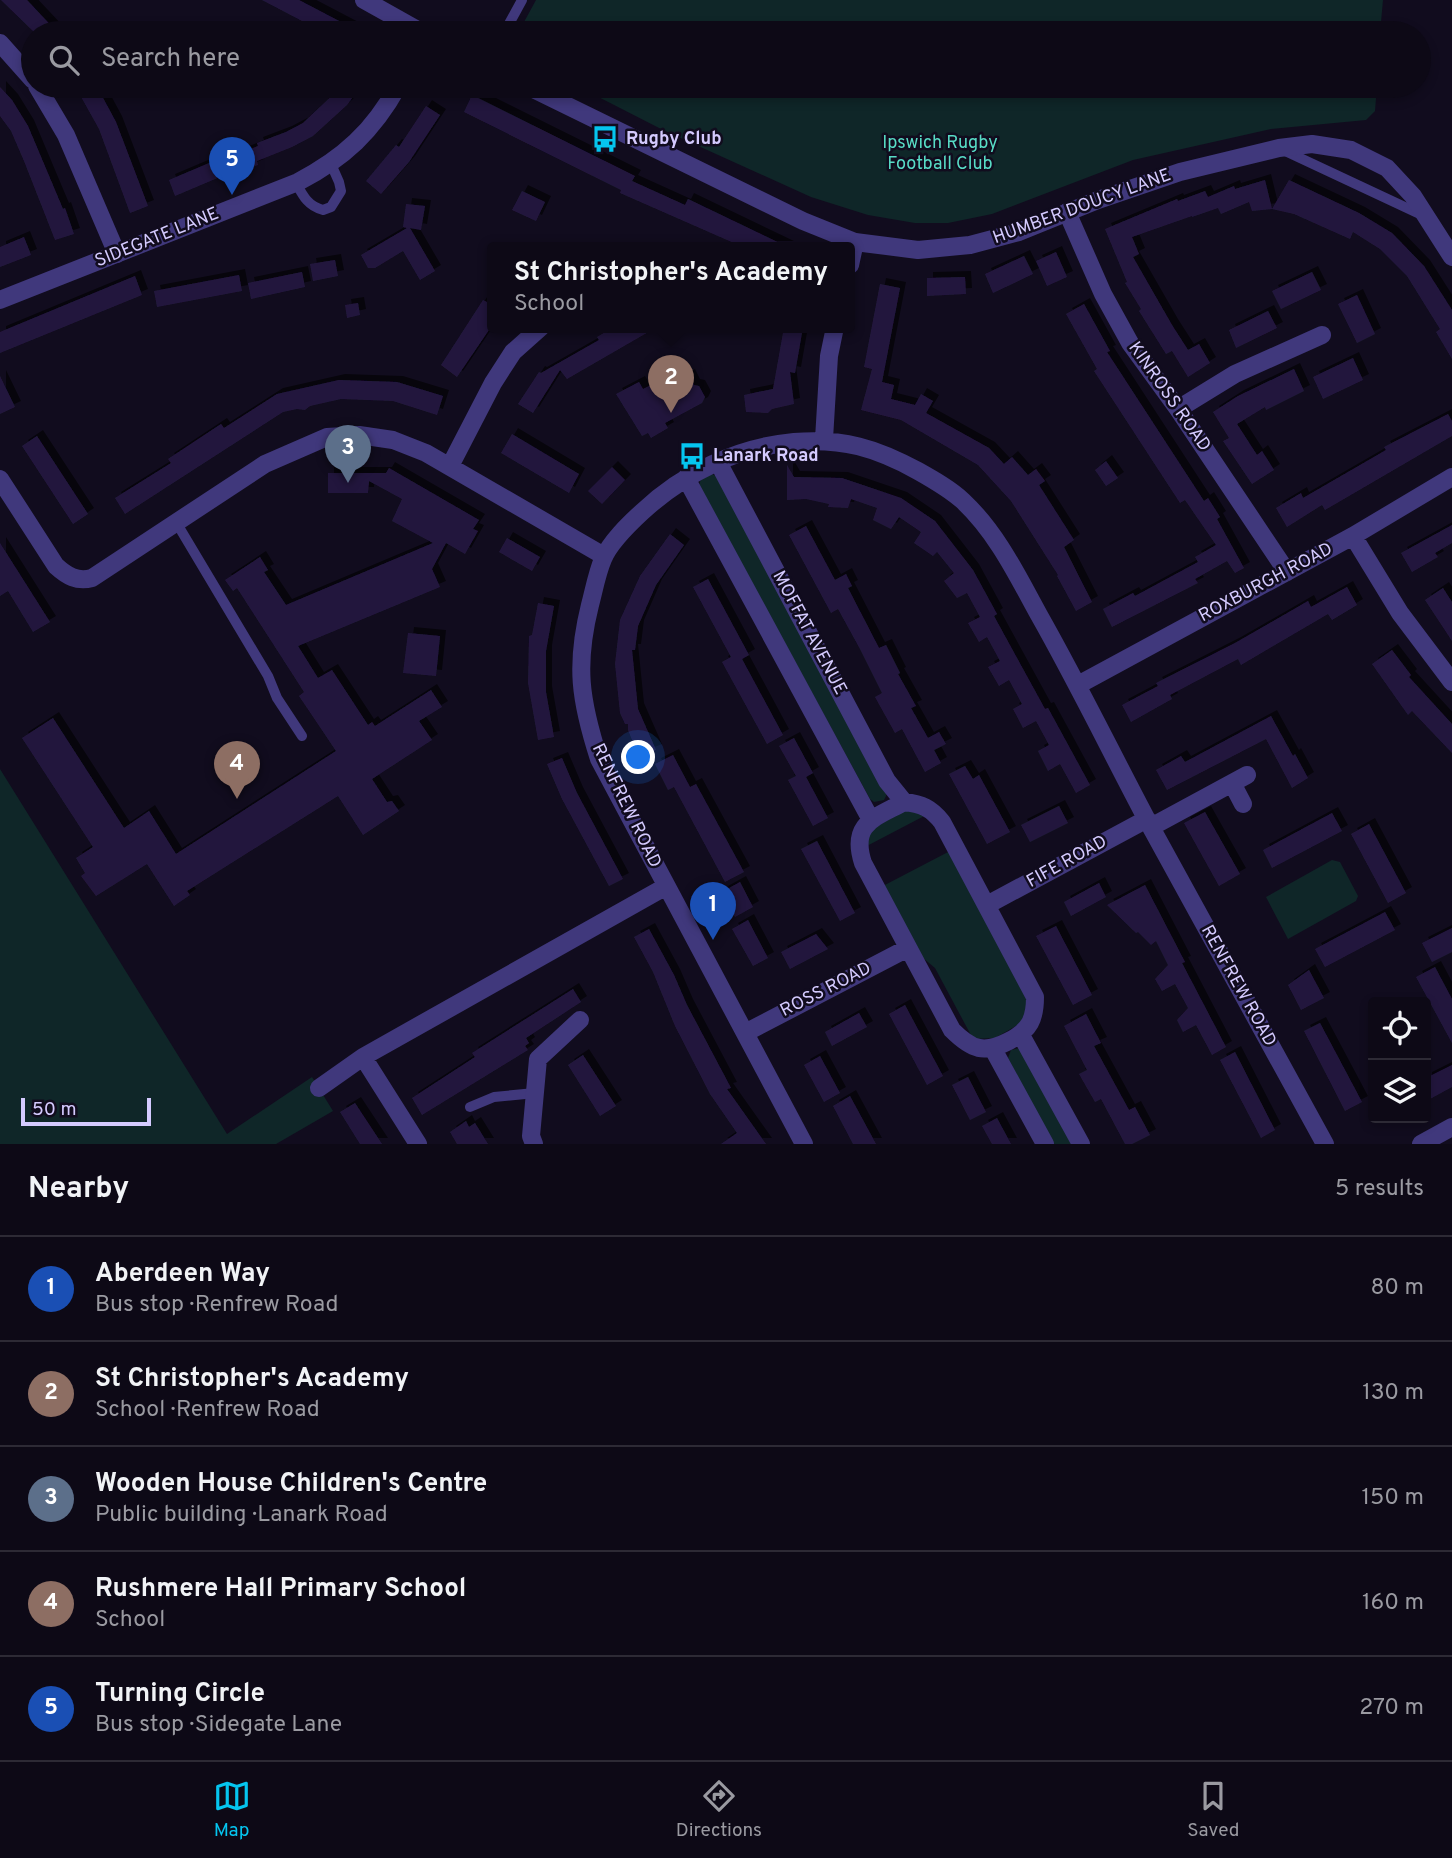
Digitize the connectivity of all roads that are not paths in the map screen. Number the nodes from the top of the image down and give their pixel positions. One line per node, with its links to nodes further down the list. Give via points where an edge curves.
1 (364, 0): 3 (street)
2 (522, 0): 4 (lane)
3 (402, 21)
4 (511, 21)
5 (0, 43): 6 (street)
6 (21, 67)
7 (44, 98): 16 (street, via 66,135)
8 (391, 98): 11 (street, SIDEGATE LANE, via 356,143)
9 (552, 98): 15 (street, HUMBER DOUCY LANE)
10 (1279, 148): 13 (street, HUMBER DOUCY LANE, via 1180,172); 14 (lane); 14 (street, HUMBER DOUCY LANE, via 1322,145 1361,153 1394,174)
11 (331, 164): 12 (street, SIDEGATE LANE); 12 (lane, via 341,191 331,207 312,206)
12 (296, 183): 16 (street, SIDEGATE LANE)
13 (1067, 212): 15 (street, HUMBER DOUCY LANE, via 1019,232 957,247 918,250); 22 (street, KINROSS ROAD, via 1102,294 1130,343)
14 (1429, 219): 17 (street, HUMBER DOUCY LANE)
15 (855, 242)
16 (117, 254): 18 (street, SIDEGATE LANE)
17 (1452, 257)
18 (0, 300)
19 (534, 333): 25 (street, via 513,352 493,383)
20 (834, 333): 23 (street)
21 (1322, 335): 22 (street, via 1234,374)
22 (1178, 409): 32 (street, KINROSS ROAD)
23 (824, 439): 24 (street, RENFREW ROAD, via 759,447); 34 (street, RENFREW ROAD, via 887,454 962,499 1009,561)
24 (718, 461): 27 (street, RENFREW ROAD); 36 (street, MOFFAT AVENUE, via 887,781)
25 (450, 466): 29 (street, via 393,440 327,437 265,464); 31 (street)
26 (1452, 477): 30 (street, ROXBURGH ROAD)
27 (686, 478): 31 (street, RENFREW ROAD, via 632,521); 38 (street, MOFFAT AVENUE)
28 (0, 479): 29 (street, via 48,556 74,579 92,578)
29 (176, 523): 35 (lane)
30 (1353, 536): 32 (street, ROXBURGH ROAD); 33 (street, via 1400,613)
31 (604, 556): 40 (street, RENFREW ROAD, via 582,637 579,667 587,721 599,758)
32 (1287, 572): 34 (street, ROXBURGH ROAD)
33 (1452, 682)
34 (1078, 685): 39 (street, RENFREW ROAD)
35 (302, 736)
36 (904, 802): 38 (street); 41 (street, via 932,809)
37 (1243, 804): 39 (street, via 1240,779)
38 (871, 820): 42 (street, via 860,834 859,850)
39 (1149, 823): 41 (street, FIFE ROAD); 57 (street, RENFREW ROAD)
40 (665, 887): 44 (street, RENFREW ROAD); 47 (street)
41 (987, 905): 45 (street, via 1035,997 1035,1013)
42 (908, 948): 44 (street, ROSS ROAD); 46 (street, via 952,1030 965,1043)
43 (580, 1020): 49 (street, via 538,1059)
44 (745, 1033): 54 (street, RENFREW ROAD)
45 (1021, 1035): 46 (street); 56 (street)
46 (993, 1049): 55 (street)
47 (363, 1057): 48 (street); 52 (street)
48 (319, 1088)
49 (535, 1093): 50 (lane, via 494,1097); 53 (street)
50 (470, 1107)
51 (1452, 1127): 58 (street)
52 (417, 1144)
53 (534, 1144)
54 (804, 1144)
55 (1045, 1144)
56 (1081, 1144)
57 (1325, 1144)
58 (1421, 1144)

